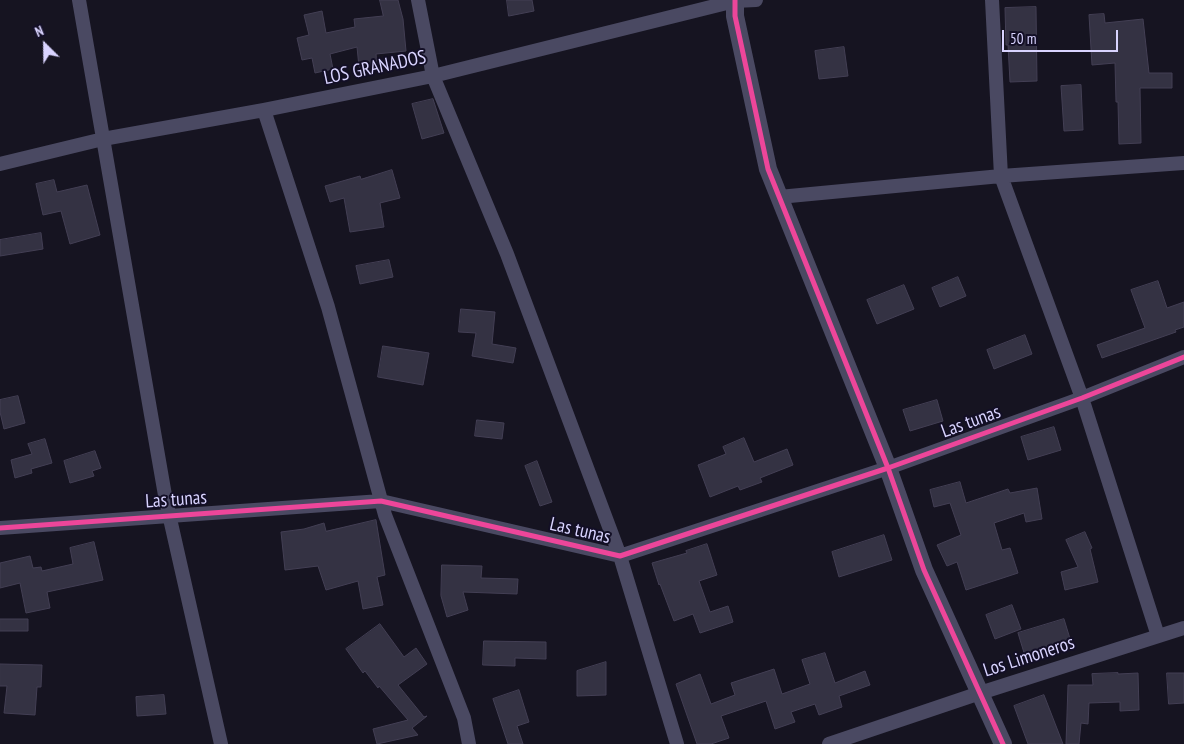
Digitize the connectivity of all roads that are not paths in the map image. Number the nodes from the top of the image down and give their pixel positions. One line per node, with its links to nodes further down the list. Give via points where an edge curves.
1 (79, 0): 8 (street)
2 (418, 0): 6 (street)
3 (736, 0): 4 (street, LOS GRANADOS); 6 (street, LOS GRANADOS); 12 (street, via 735,16 768,169)
4 (756, 0)
5 (992, 0): 11 (street)
6 (433, 76): 7 (street, LOS GRANADOS); 19 (street, via 507,254)
7 (264, 110): 8 (street, LOS GRANADOS); 16 (street, via 328,307)
8 (103, 138): 10 (street, LOS GRANADOS); 17 (street)
9 (1184, 163): 11 (street)
10 (0, 164)
11 (1001, 176): 12 (street); 14 (street)
12 (779, 197): 15 (street)
13 (1184, 357): 14 (street, Las tunas)
14 (1082, 398): 15 (street, Las tunas); 21 (street)
15 (888, 468): 19 (street, Las tunas); 22 (street, via 924,570)
16 (381, 501): 17 (street, Las tunas); 19 (street, Las tunas); 24 (street, via 464,718)
17 (169, 516): 18 (street, Las tunas); 23 (street)
18 (0, 528)
19 (620, 556): 25 (street)
20 (1184, 628): 21 (street, Los Limoneros)
21 (1158, 636): 22 (street, Los Limoneros)
22 (980, 693): 26 (street, Los Limoneros); 27 (street)
23 (221, 744)
24 (469, 744)
25 (677, 744)
26 (829, 744)
27 (1003, 744)

